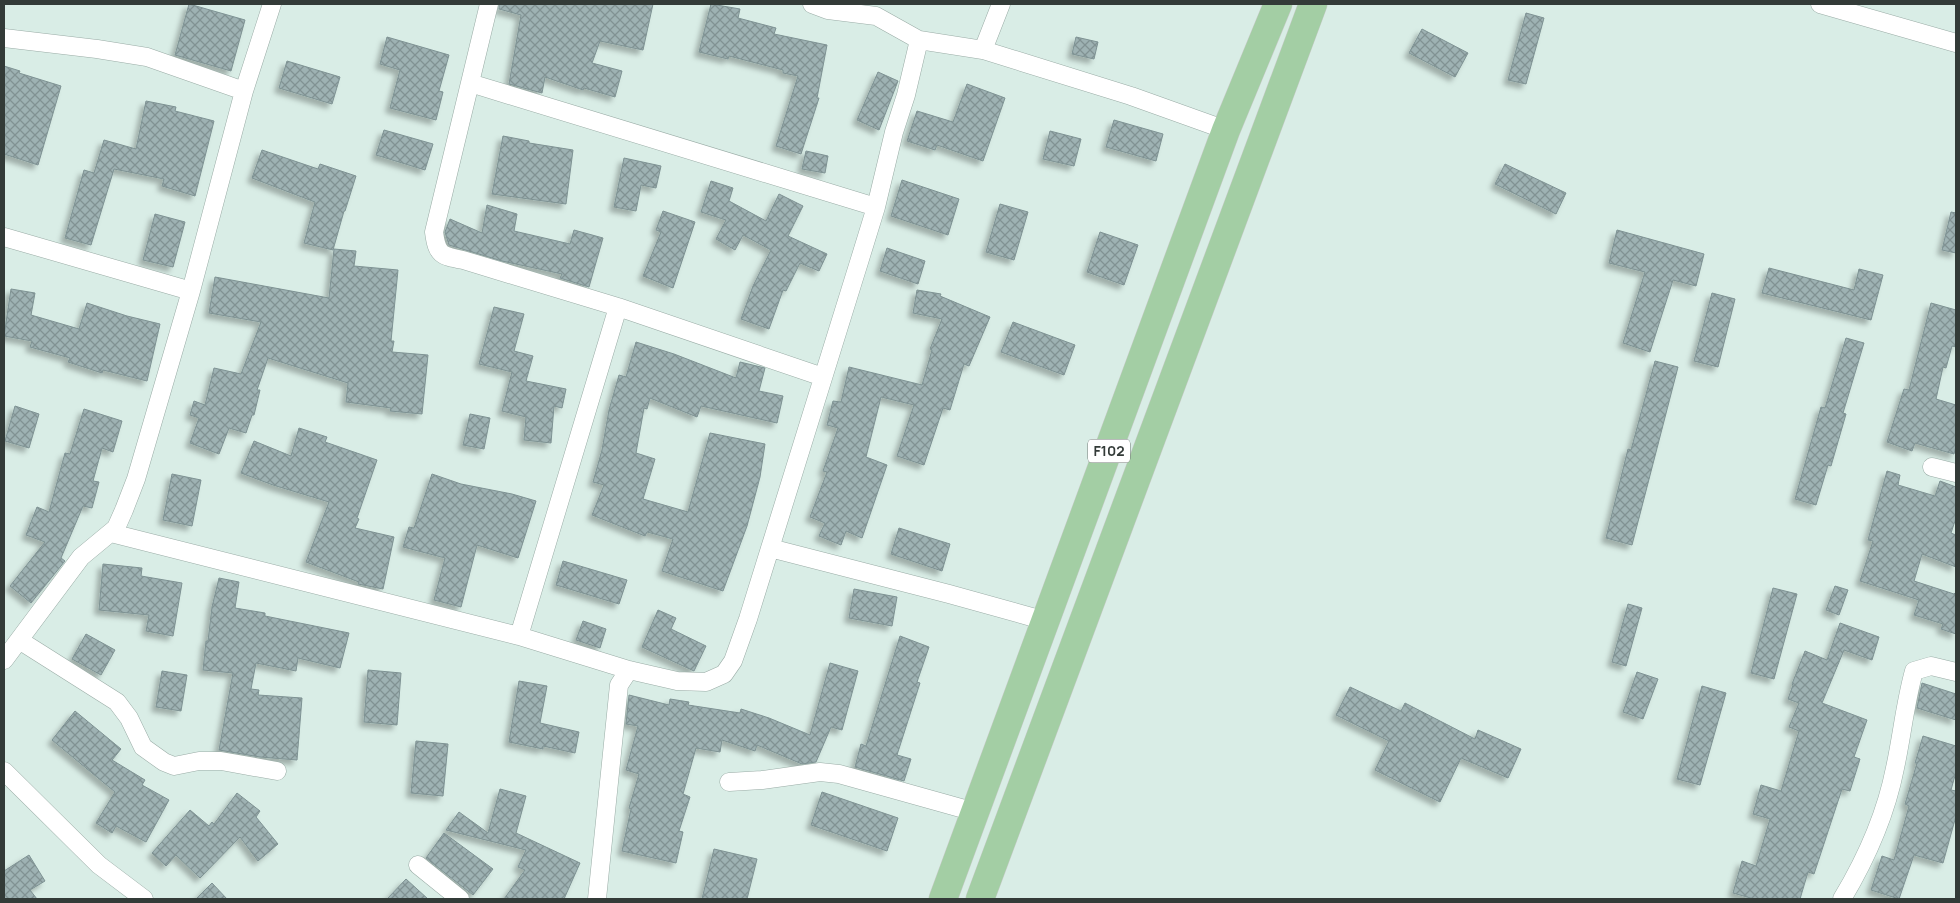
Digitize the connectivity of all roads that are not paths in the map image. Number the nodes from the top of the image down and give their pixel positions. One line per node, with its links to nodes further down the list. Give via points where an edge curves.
1 (272, 4): 13 (street)
2 (489, 4): 12 (street)
3 (812, 4): 9 (street, via 828,10 876,16)
4 (1001, 4): 11 (street)
5 (1278, 4): 14 (main road, F102)
6 (1313, 4): 39 (main road, F102)
7 (1820, 4): 10 (street)
8 (4, 38): 13 (street, via 97,48 147,58)
9 (919, 40): 11 (street); 15 (street)
10 (1956, 43)
11 (983, 50): 14 (street, via 1131,96)
12 (470, 83): 15 (street); 18 (street, via 434,232 436,248 444,256)
13 (244, 90): 17 (street)
14 (1226, 130): 24 (main road, F102)
15 (876, 206): 19 (street)
16 (4, 238): 17 (street)
17 (191, 291): 22 (street, via 136,479)
18 (618, 307): 19 (street); 25 (street)
19 (823, 377): 23 (street)
20 (1932, 467): 21 (street)
21 (1956, 473)
22 (111, 533): 25 (street); 26 (street, via 80,557)
23 (770, 548): 24 (street); 28 (street, via 733,661 724,674 706,682 696,682)
24 (1046, 621): 33 (main road, F102)
25 (519, 636): 28 (street)
26 (19, 640): 27 (street); 31 (street, via 117,702 143,747 164,762 174,766 221,761)
27 (4, 660)
28 (629, 670): 37 (street, via 619,685)
29 (1956, 672): 40 (street, via 1931,666 1914,670 1885,807 1860,868)
30 (4, 771): 35 (street, via 99,865)
31 (277, 771)
32 (729, 782): 33 (street, via 820,772 840,774)
33 (975, 812): 38 (main road, F102)
34 (418, 865): 36 (street)
35 (144, 899)
36 (460, 899)
37 (597, 899)
38 (943, 899)
39 (980, 899)
40 (1842, 899)

